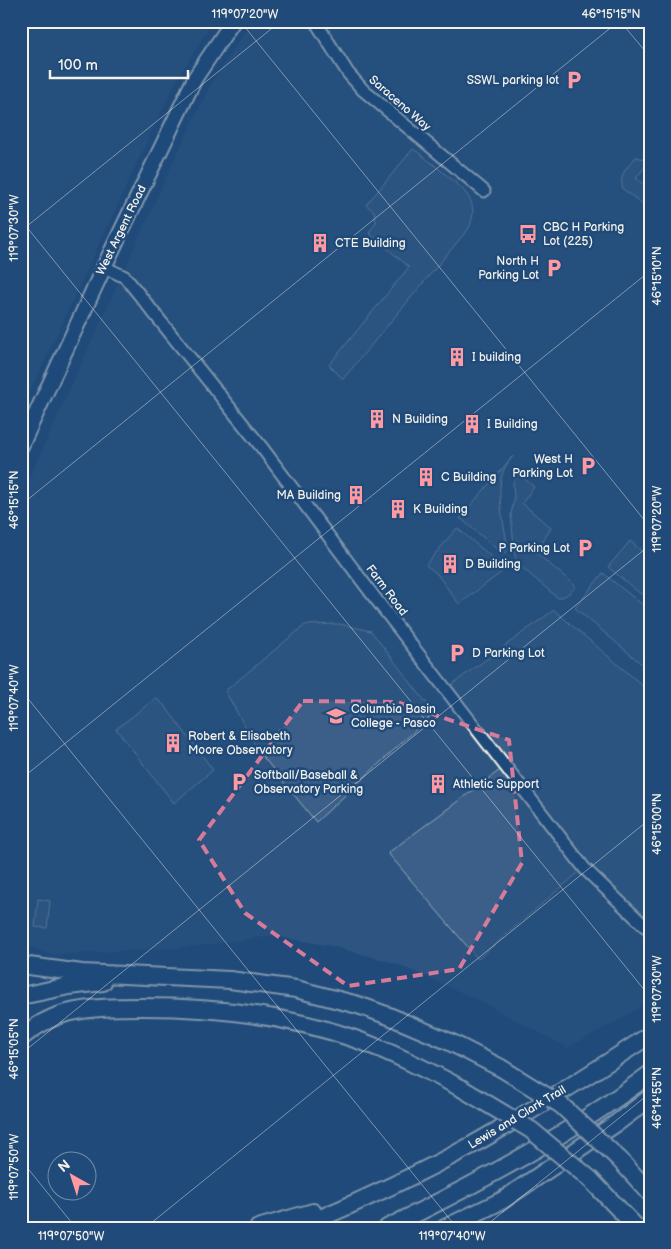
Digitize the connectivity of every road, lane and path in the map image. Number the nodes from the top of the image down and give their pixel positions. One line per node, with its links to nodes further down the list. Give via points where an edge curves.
1 (233, 21): 4 (main road, West Argent Road, via 195,78)
2 (315, 21): 3 (street, Saraceno Way, via 348,73 363,90)
3 (484, 191)
4 (104, 267): 5 (main road, West Argent Road); 6 (street, Farm Road, via 125,277 263,448 585,869)
5 (21, 446)
6 (650, 931)
7 (21, 965): 8 (highway, via 82,973)
8 (168, 976): 9 (highway, via 69,986); 15 (highway, bridge, via 263,984 328,997 421,1029 501,1068 561,1105)
9 (21, 996)
10 (650, 1035): 14 (highway, Lewis and Clark Trail, via 511,1123)
11 (21, 1038): 20 (highway, bridge, via 30,1029 65,1014 101,1007 172,1007 236,1012 300,1024 354,1039 411,1062 532,1130 590,1178)
12 (650, 1074): 18 (highway, via 602,1108 503,1168)
13 (650, 1098): 19 (highway, via 503,1200)
14 (380, 1192): 16 (highway); 17 (highway)
15 (650, 1193)
16 (258, 1228)
17 (297, 1228)
18 (387, 1228)
19 (445, 1228)
20 (637, 1228)

